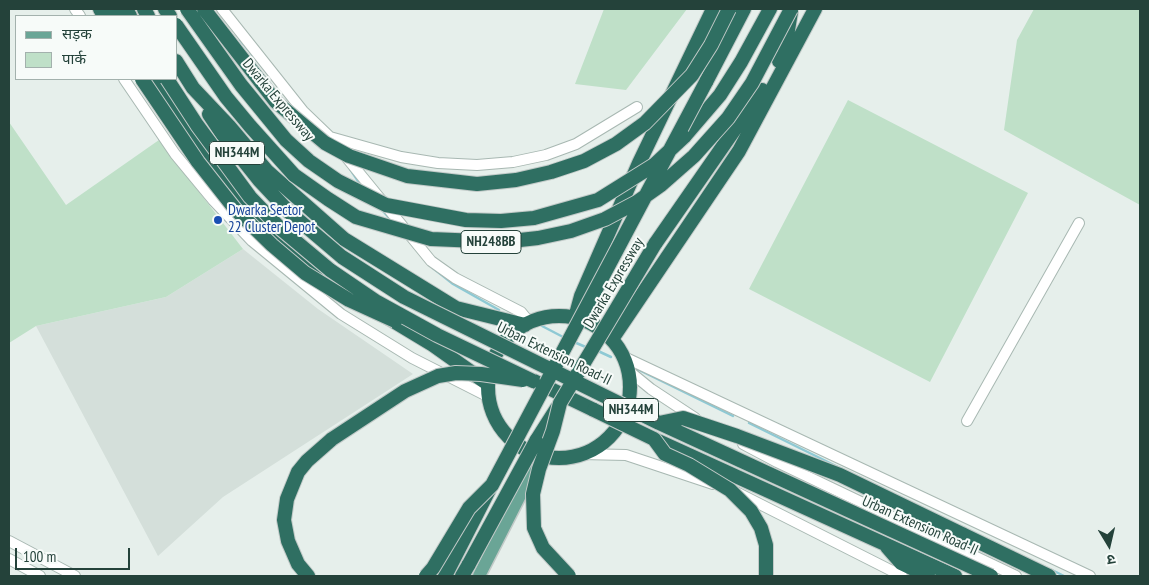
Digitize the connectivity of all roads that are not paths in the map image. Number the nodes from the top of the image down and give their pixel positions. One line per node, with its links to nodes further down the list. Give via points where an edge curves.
1 (187, 9): 7 (highway, Dwarka Expressway / NH248BB, bridge, via 241,85 286,140 308,161 338,181 386,205 449,217 501,220 534,218 598,200 654,165 684,137 720,95)
2 (204, 9): 5 (highway, bridge, via 276,102 325,143 357,159 407,176 477,184 551,172 616,144 645,123 692,75 712,46)
3 (222, 9): 18 (street, via 303,111)
4 (713, 9): 20 (highway, via 639,163 581,296)
5 (729, 9)
6 (744, 9): 35 (highway, Dwarka Expressway, bridge)
7 (770, 9)
8 (792, 9): 10 (highway, Dwarka Expressway / NH248BB, bridge, via 728,118 694,156 661,185 605,219 571,231 502,242 431,240 356,217 328,199 294,175 250,126); 28 (highway, Dwarka Expressway, bridge, via 784,54 770,78 655,244)
9 (815, 9): 23 (highway, via 739,151)
10 (178, 28)
11 (178, 64): 16 (highway)
12 (125, 80): 27 (street, via 175,154 252,241 341,314 412,358)
13 (143, 80): 22 (highway, bridge, via 198,162 235,209 272,245 305,273 350,300 420,333)
14 (153, 80): 27 (highway, via 210,164 252,213 311,266 351,296 433,345)
15 (168, 80): 22 (highway, Urban Extension Road-II / NH344M, bridge, via 196,125 250,197 281,229 330,270 377,302)
16 (193, 88): 21 (highway, via 267,171 344,239 456,308); 30 (highway, Urban Extension Road-II / NH344M, bridge, via 223,135 289,212 342,257 404,297)
17 (637, 107): 18 (street, via 576,144 513,162 477,165 429,161 401,157)
18 (329, 136): 21 (street, via 431,261 455,278 521,312)
19 (1079, 223): 29 (street)
20 (575, 318): 21 (highway, via 558,316); 23 (highway, via 595,325)
21 (527, 324): 27 (highway, via 499,349 491,366)
22 (438, 336): 26 (highway, Urban Extension Road-II / NH344M, bridge)
23 (612, 339): 24 (highway)
24 (624, 357): 25 (highway); 60 (street)
25 (629, 371): 33 (highway, via 629,402 623,418 599,446); 58 (street, via 690,415 776,462)
26 (533, 381): 32 (highway, Urban Extension Road-II / NH344M, bridge); 46 (highway, bridge, via 480,374 438,376 405,390 319,450 298,472 287,498 284,520 288,541 298,564)
27 (488, 391): 31 (highway, via 500,426)
28 (560, 403): 50 (highway, Dwarka Expressway, bridge); 52 (highway, bridge, via 539,468 532,513 534,528 543,548)
29 (967, 421)
30 (659, 423): 57 (highway, Urban Extension Road-II / NH344M, bridge); 59 (highway, bridge, via 682,418 840,475)
31 (510, 438): 34 (highway); 48 (main road)
32 (654, 439): 37 (highway, Urban Extension Road-II / NH344M); 53 (highway, bridge, via 665,454 730,490 751,511 766,545)
33 (581, 454): 34 (highway, via 561,458); 41 (street, via 626,455 740,494)
34 (541, 455): 51 (main road)
35 (492, 484): 47 (highway, bridge, via 468,508); 49 (highway, Dwarka Expressway, bridge)
36 (9, 540): 38 (street)
37 (882, 542): 55 (highway, via 901,563); 56 (highway, Urban Extension Road-II / NH344M)
38 (33, 553): 40 (street); 42 (street)
39 (9, 559): 42 (street)
40 (44, 560): 44 (street); 45 (street)
41 (882, 566): 43 (street); 54 (street)
42 (23, 572): 44 (street)
43 (898, 575)
44 (37, 576)
45 (75, 576)
46 (308, 576)
47 (426, 576)
48 (436, 576)
49 (445, 576)
50 (462, 576)
51 (479, 576)
52 (569, 576)
53 (766, 576)
54 (876, 576)
55 (928, 576)
56 (955, 576)
57 (991, 576)
58 (1016, 576)
59 (1049, 576)
60 (1090, 576)

